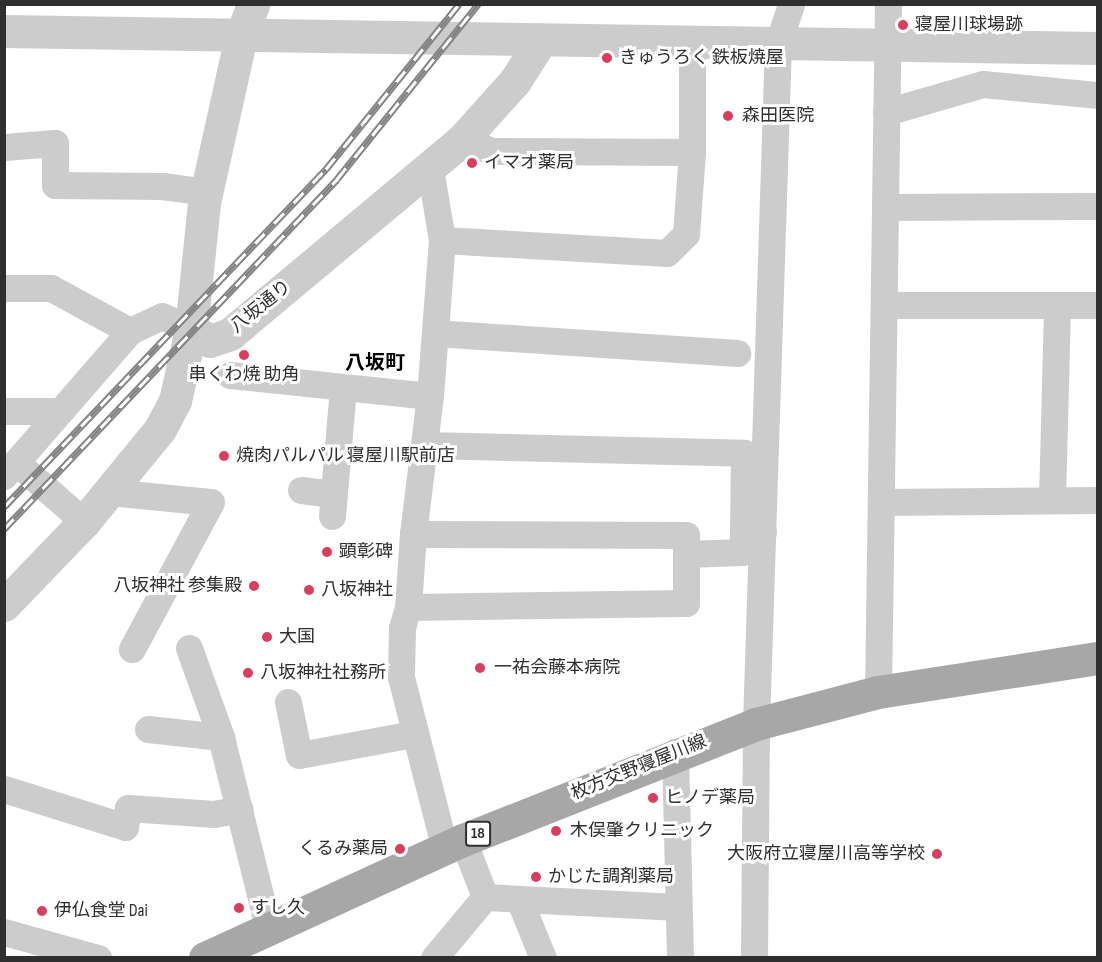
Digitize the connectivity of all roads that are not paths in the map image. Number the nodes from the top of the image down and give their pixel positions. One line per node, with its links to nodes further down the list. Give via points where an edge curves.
1 (253, 4): 5 (street)
2 (791, 4): 8 (street)
3 (888, 4): 9 (street)
4 (10, 33): 5 (street)
5 (240, 36): 6 (street); 17 (street)
6 (541, 40): 7 (street); 13 (street, 八坂通り, via 515,81)
7 (692, 43): 8 (street); 15 (street)
8 (778, 44): 9 (street); 42 (street)
9 (886, 46): 10 (street); 12 (street)
10 (1098, 48)
11 (1098, 95): 12 (street, via 983,84)
12 (886, 112): 19 (street)
13 (462, 140): 15 (street, via 492,151); 16 (street, 八坂通り)
14 (4, 147): 17 (street, via 55,143 55,185 162,186)
15 (692, 152): 20 (street, via 686,234 667,253)
16 (430, 168): 20 (street); 25 (street, 八坂通り, via 230,334 210,341)
17 (207, 192): 25 (street)
18 (1098, 206): 19 (street)
19 (887, 207): 22 (street)
20 (442, 240): 27 (street)
21 (4, 288): 26 (street, via 51,288)
22 (886, 305): 23 (street); 40 (street)
23 (1057, 305): 24 (street); 38 (street)
24 (1098, 305)
25 (191, 329): 26 (street, via 162,316); 37 (street, via 175,401 160,429)
26 (130, 331): 33 (street)
27 (435, 333): 28 (street); 31 (street)
28 (737, 353)
29 (230, 375): 30 (street)
30 (344, 387): 31 (street); 36 (street, via 333,505)
31 (430, 396): 34 (street)
32 (4, 411): 33 (street)
33 (60, 411): 35 (street)
34 (425, 445): 42 (street, via 744,453); 43 (street)
35 (10, 469): 41 (street)
36 (300, 490)
37 (109, 492): 41 (street); 48 (street, via 211,502)
38 (1052, 499): 39 (street); 40 (street)
39 (1098, 500)
40 (882, 502): 50 (street)
41 (84, 522): 45 (street)
42 (753, 532): 44 (street, via 742,552); 52 (street)
43 (413, 534): 44 (street, via 686,535); 46 (street)
44 (687, 554): 46 (street, via 686,603)
45 (4, 605)
46 (408, 607): 54 (street, via 402,628 401,677)
47 (189, 648): 55 (street)
48 (132, 649)
49 (1098, 658): 50 (main road, 枚方交野寝屋川線 / 18)
50 (878, 692): 52 (main road, 枚方交野寝屋川線 / 18)
51 (288, 702): 54 (street, via 300,755)
52 (756, 724): 56 (main road, 枚方交野寝屋川線 / 18); 70 (street)
53 (148, 729): 55 (street)
54 (412, 734): 59 (street)
55 (221, 737): 58 (street)
56 (675, 752): 59 (main road, 枚方交野寝屋川線 / 18); 62 (street)
57 (4, 789): 58 (street, via 125,827 129,808 214,814)
58 (240, 809): 63 (street)
59 (454, 845): 60 (street); 63 (main road, 枚方交野寝屋川線 / 18)
60 (485, 897): 61 (street); 67 (street)
61 (519, 899): 62 (street); 68 (street)
62 (678, 907): 69 (street)
63 (269, 931): 66 (main road, 枚方交野寝屋川線 / 18)
64 (4, 932): 65 (street)
65 (98, 957)
66 (205, 957)
67 (434, 957)
68 (543, 957)
69 (680, 957)
70 (754, 957)

